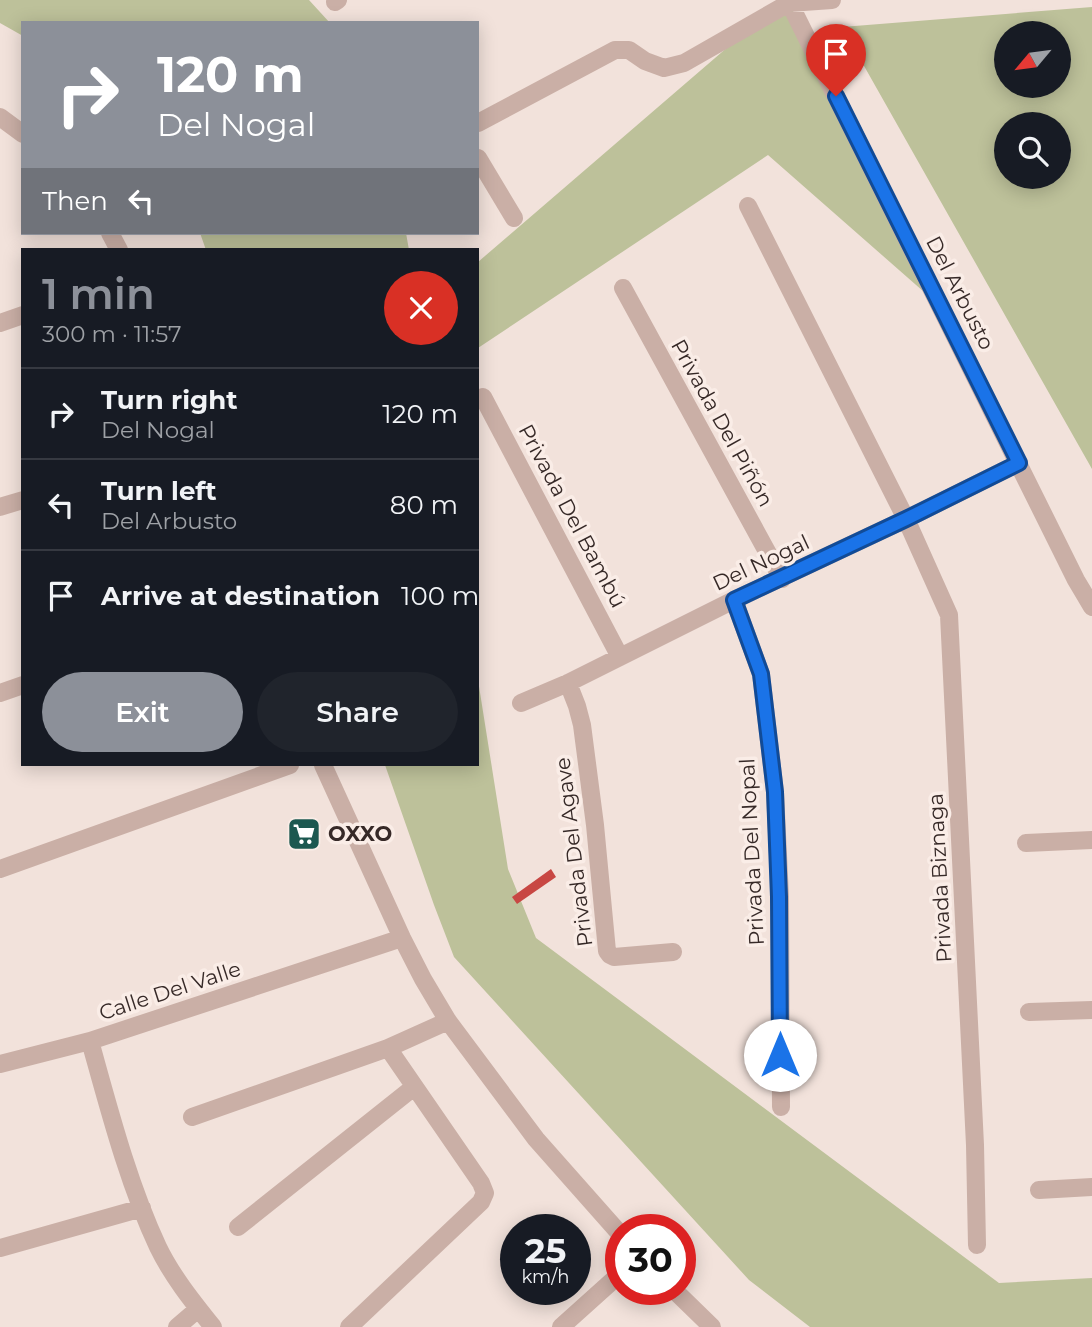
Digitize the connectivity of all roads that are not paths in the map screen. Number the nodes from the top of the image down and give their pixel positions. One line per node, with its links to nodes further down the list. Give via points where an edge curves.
1 (832, 0): 2 (street)
2 (788, 2): 4 (street, via 684,63 664,68 629,50 615,50); 13 (street, Del Arbusto)
3 (0, 117): 5 (street)
4 (479, 122)
5 (21, 133)
6 (479, 160): 8 (street)
7 (748, 206): 16 (street, Privada Biznaga)
8 (514, 218)
9 (623, 288): 17 (street, Privada Del Piñón)
10 (21, 316): 11 (street)
11 (0, 323)
12 (483, 397): 20 (street, Privada Del Bambú)
13 (1019, 463): 16 (street, Del Nogal); 19 (street, Del Arbusto)
14 (21, 500): 15 (street)
15 (0, 507)
16 (906, 519): 17 (street, Del Nogal); 46 (street, Privada Biznaga, via 950,622)
17 (782, 579): 18 (street, Del Nogal)
18 (734, 600): 20 (street, Del Nogal); 39 (street, Privada Del Nopal, via 761,674 775,792)
19 (1092, 607)
20 (621, 657): 21 (street, Del Nogal)
21 (568, 683): 24 (street, Del Nogal); 31 (street, Privada Del Agave, via 582,726 607,951 614,957)
22 (21, 686): 23 (street)
23 (0, 692)
24 (521, 702)
25 (287, 766): 29 (street)
26 (323, 766): 30 (street)
27 (1092, 840): 28 (street)
28 (1026, 843)
29 (0, 869)
30 (402, 938): 34 (street); 35 (street, Calle Del Valle)
31 (673, 952)
32 (1092, 1010): 33 (street)
33 (1029, 1012)
34 (448, 1021): 36 (street); 44 (street, via 536,1139)
35 (90, 1041): 37 (street); 43 (street, Calle Del Valle)
36 (388, 1048): 38 (street); 40 (street)
37 (0, 1064)
38 (414, 1087): 45 (street); 53 (street, via 485,1193 481,1202)
39 (780, 1107)
40 (192, 1117)
41 (1092, 1187): 42 (street)
42 (1039, 1190)
43 (142, 1208): 47 (street); 50 (street, Calle Del Valle, via 174,1276)
44 (605, 1217)
45 (238, 1227)
46 (977, 1245)
47 (0, 1248)
48 (605, 1287): 54 (street)
49 (689, 1305): 55 (street)
50 (198, 1309): 51 (street); 52 (street, Calle Del Valle)
51 (177, 1327)
52 (213, 1327)
53 (349, 1327)
54 (561, 1327)
55 (712, 1327)

